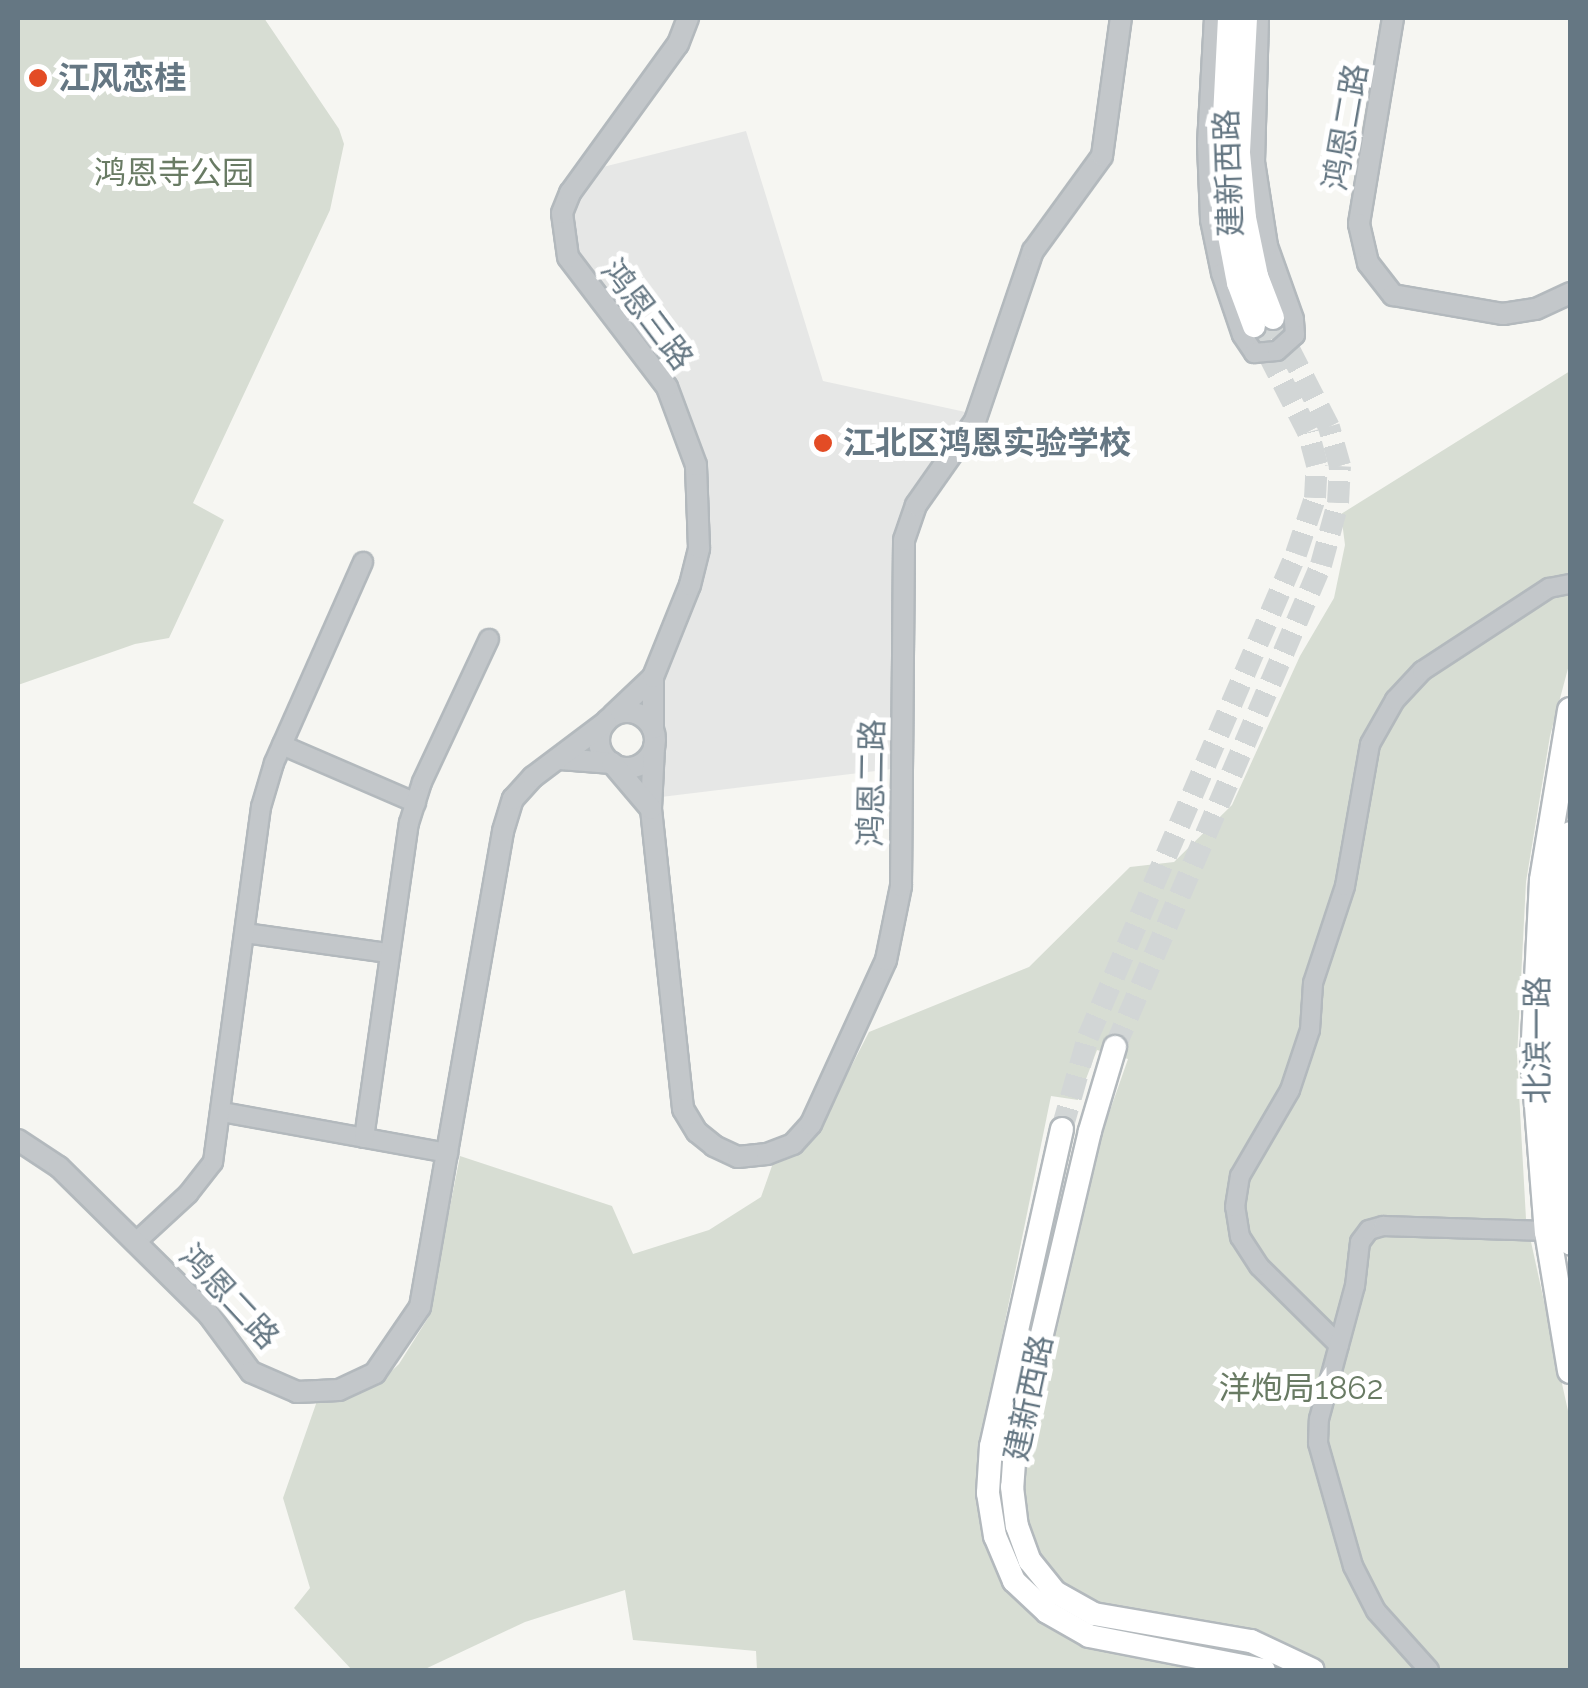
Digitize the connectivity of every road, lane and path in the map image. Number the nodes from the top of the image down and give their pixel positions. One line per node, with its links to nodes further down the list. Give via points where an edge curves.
1 (688, 18): 12 (street, 鸿恩三路, via 678,44 562,213 568,257 667,387 696,465 700,548)
2 (1120, 18): 20 (street, 鸿恩二路, via 1102,156 1033,250 975,421 916,505 904,540 901,886 886,960 810,1124 793,1144 738,1157 697,1132 683,1109)
3 (1214, 18): 6 (street, via 1210,220 1220,273 1254,352 1277,350 1295,335 1268,246 1256,162)
4 (1229, 18): 5 (main road, 建新西路, via 1226,220 1238,282 1264,322 1239,153)
5 (1246, 18)
6 (1258, 18)
7 (1394, 18): 8 (street, 鸿恩二路, via 1359,224 1368,263 1393,295 1504,314)
8 (1570, 294)
9 (363, 562): 16 (street)
10 (1570, 584): 32 (street, via 1549,588 1422,671 1395,700 1370,744 1345,886 1313,983 1310,1030 1290,1090 1240,1176 1234,1207 1240,1237 1258,1266)
11 (489, 639): 19 (street)
12 (653, 677): 14 (street, 鸿恩二路); 15 (street, 鸿恩二路)
13 (1570, 710): 30 (main road, 北滨一路, via 1542,880 1533,1055)
14 (610, 718): 15 (street, via 632,712); 17 (street, 鸿恩二路); 18 (street, via 599,736)
15 (654, 738): 18 (street, via 637,766); 20 (street, 鸿恩二路)
16 (282, 745): 19 (street); 22 (street, via 261,807)
17 (560, 759): 18 (street); 29 (street, 鸿恩二路, via 514,800 503,832)
18 (612, 764): 20 (street)
19 (416, 803): 23 (street)
20 (651, 809)
21 (1570, 834): 30 (main road, 北滨一路, via 1555,1052)
22 (245, 932): 23 (street); 25 (street)
23 (387, 953): 27 (street)
24 (1115, 1048): 35 (main road, 建新西路, via 1015,1448 1016,1526 1030,1562 1056,1592 1094,1614 1251,1640)
25 (222, 1112): 27 (street); 31 (street, via 213,1162)
26 (1062, 1129): 34 (main road, 建新西路, via 991,1446 988,1493 995,1536 1014,1582 1088,1636)
27 (364, 1138): 29 (street)
28 (18, 1140): 31 (street, 鸿恩二路, via 59,1167)
29 (448, 1153): 31 (street, 鸿恩二路, via 420,1307 375,1373 339,1390 297,1392 251,1372 209,1315)
30 (1559, 1236): 32 (street, via 1369,1230 1360,1242); 33 (main road, 北滨一路)
31 (136, 1242)
32 (1339, 1345): 36 (street, via 1318,1443 1360,1581 1376,1611)
33 (1570, 1370)
34 (1264, 1670)
35 (1313, 1670)
36 (1429, 1670)

